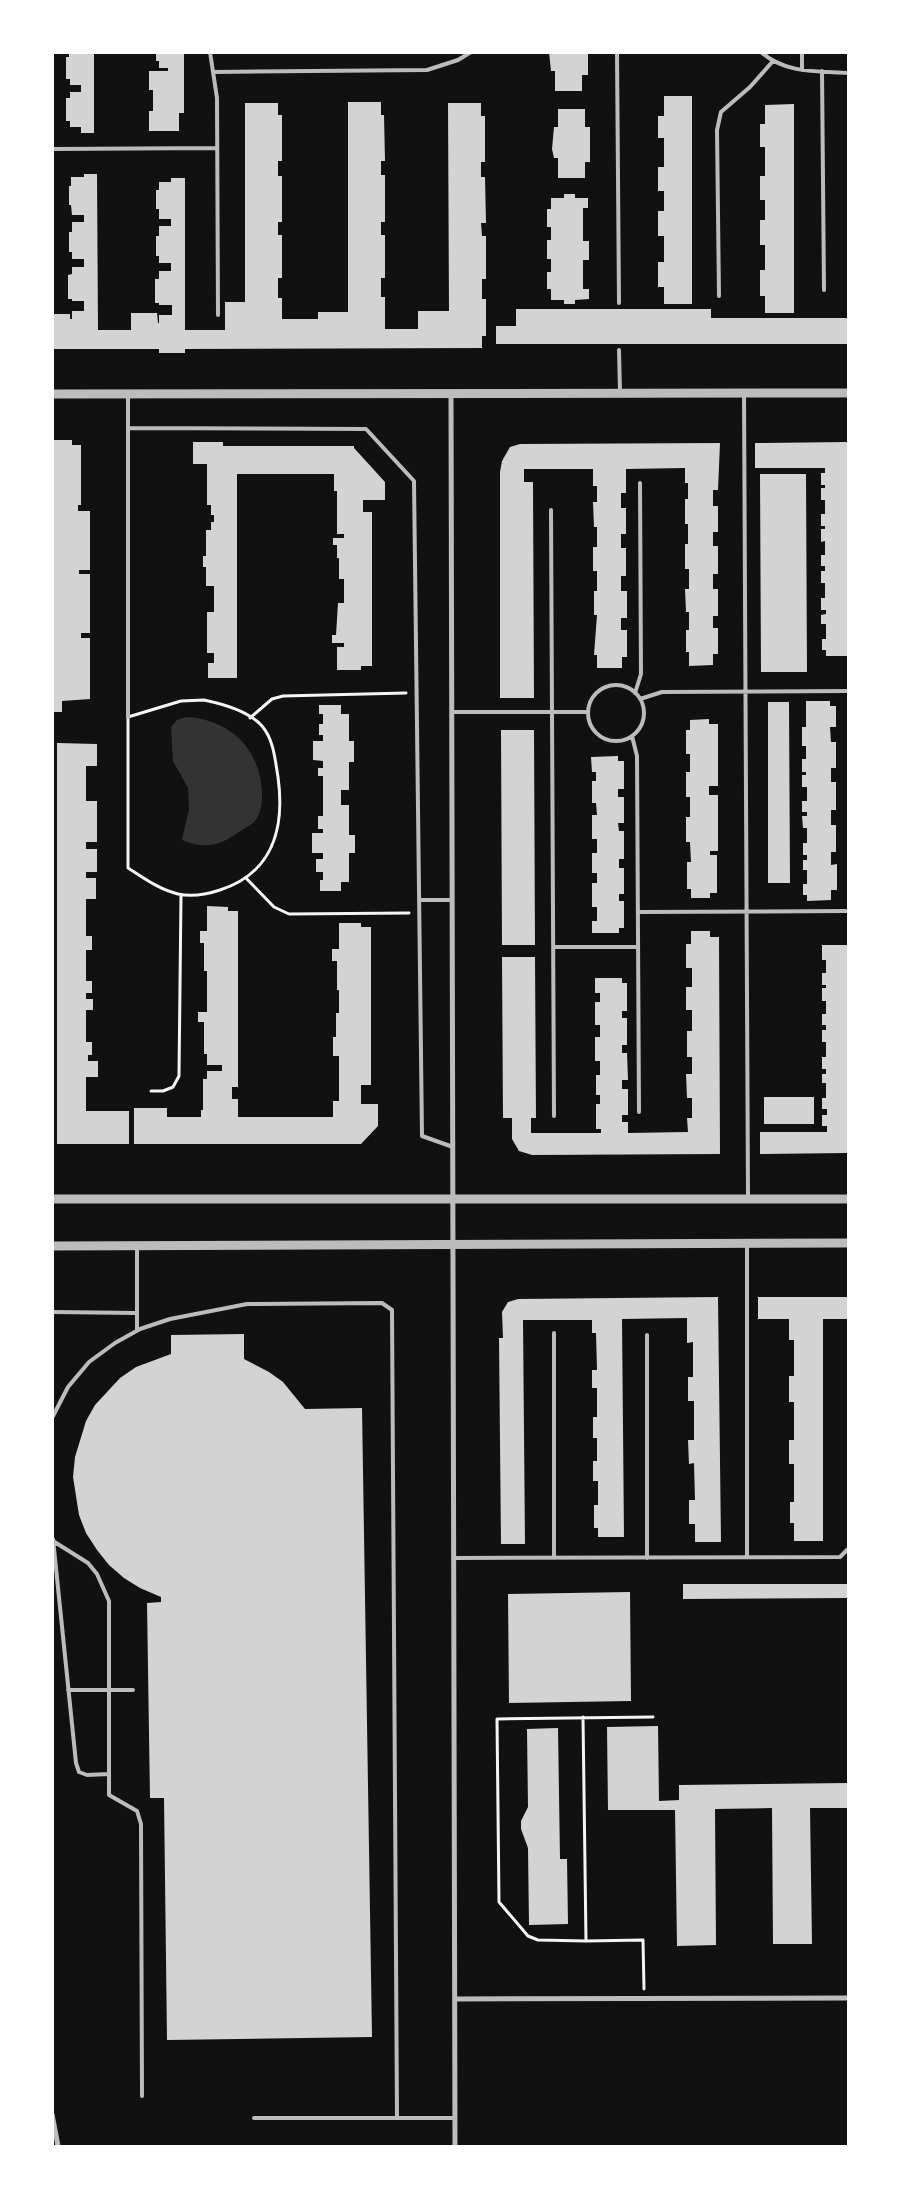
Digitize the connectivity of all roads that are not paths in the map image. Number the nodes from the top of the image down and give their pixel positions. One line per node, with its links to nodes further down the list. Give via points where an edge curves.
1 (210, 52): 11 (lane)
2 (456, 52): 7 (lane)
3 (472, 52): 7 (lane)
4 (617, 52): 17 (lane)
5 (761, 52): 8 (lane)
6 (802, 52): 9 (lane)
7 (458, 60): 11 (lane, via 427,70)
8 (773, 61): 9 (lane); 16 (lane, via 721,112 717,130)
9 (802, 70): 10 (lane)
10 (822, 71): 12 (lane); 15 (lane)
11 (213, 72): 13 (lane, via 217,98)
12 (848, 73)
13 (217, 148): 14 (lane); 18 (lane)
14 (52, 150)
15 (824, 290)
16 (719, 296)
17 (619, 303)
18 (218, 315)
19 (619, 350): 21 (lane)
20 (451, 393): 21 (street); 25 (street); 33 (street)
21 (620, 393): 22 (street)
22 (744, 393): 23 (street); 29 (lane)
23 (848, 393)
24 (52, 394): 25 (street)
25 (128, 394): 26 (lane)
26 (128, 428): 36 (lane); 38 (lane, via 366,429 414,482)
27 (640, 483): 31 (lane, via 641,674)
28 (551, 510): 34 (lane)
29 (745, 691): 30 (lane); 32 (lane, via 662,692); 41 (lane)
30 (848, 691)
31 (635, 692): 32 (lane); 35 (lane, via 620,685 602,689 590,703)
32 (640, 699): 37 (lane, via 644,715)
33 (452, 712): 34 (lane); 39 (street)
34 (552, 712): 35 (lane); 43 (lane)
35 (588, 712): 37 (lane, via 593,729 600,736 616,741)
36 (128, 717)
37 (632, 736): 42 (lane, via 637,756)
38 (419, 900): 39 (lane); 47 (lane, via 422,1136)
39 (452, 900): 47 (street)
40 (848, 910): 41 (lane)
41 (746, 911): 42 (lane); 50 (lane)
42 (638, 912): 44 (lane)
43 (553, 947): 44 (lane); 46 (lane)
44 (638, 947): 45 (lane)
45 (639, 1112)
46 (554, 1116)
47 (453, 1147): 49 (street)
48 (52, 1199): 49 (street)
49 (453, 1199): 50 (street); 54 (street)
50 (748, 1199): 51 (street)
51 (848, 1199)
52 (747, 1243): 53 (street); 54 (street); 65 (lane)
53 (848, 1243)
54 (453, 1245): 56 (street); 66 (street)
55 (52, 1246): 56 (street)
56 (137, 1246): 58 (lane)
57 (52, 1312): 58 (lane)
58 (137, 1313): 59 (lane)
59 (137, 1331): 62 (lane, via 89,1362 68,1387); 78 (lane, via 170,1319 247,1304 382,1303 392,1310)
60 (554, 1333): 67 (lane)
61 (647, 1336): 68 (lane)
62 (52, 1418)
63 (53, 1540): 69 (lane); 70 (lane, via 88,1563 97,1574 109,1601)
64 (848, 1549): 65 (lane, via 840,1557)
65 (747, 1557): 68 (lane)
66 (454, 1558): 67 (lane); 74 (street)
67 (554, 1558): 68 (lane)
68 (647, 1558)
69 (68, 1690): 70 (lane); 72 (lane, via 73,1747 79,1772)
70 (109, 1690): 71 (lane); 72 (lane)
71 (133, 1690)
72 (110, 1774): 75 (lane, via 110,1794 137,1811 141,1824)
73 (848, 1998): 74 (street)
74 (455, 2000): 79 (street)
75 (142, 2096)
76 (52, 2114): 80 (street)
77 (254, 2118): 78 (lane)
78 (397, 2118): 79 (lane)
79 (455, 2118): 81 (street)
80 (58, 2146)
81 (455, 2146)

